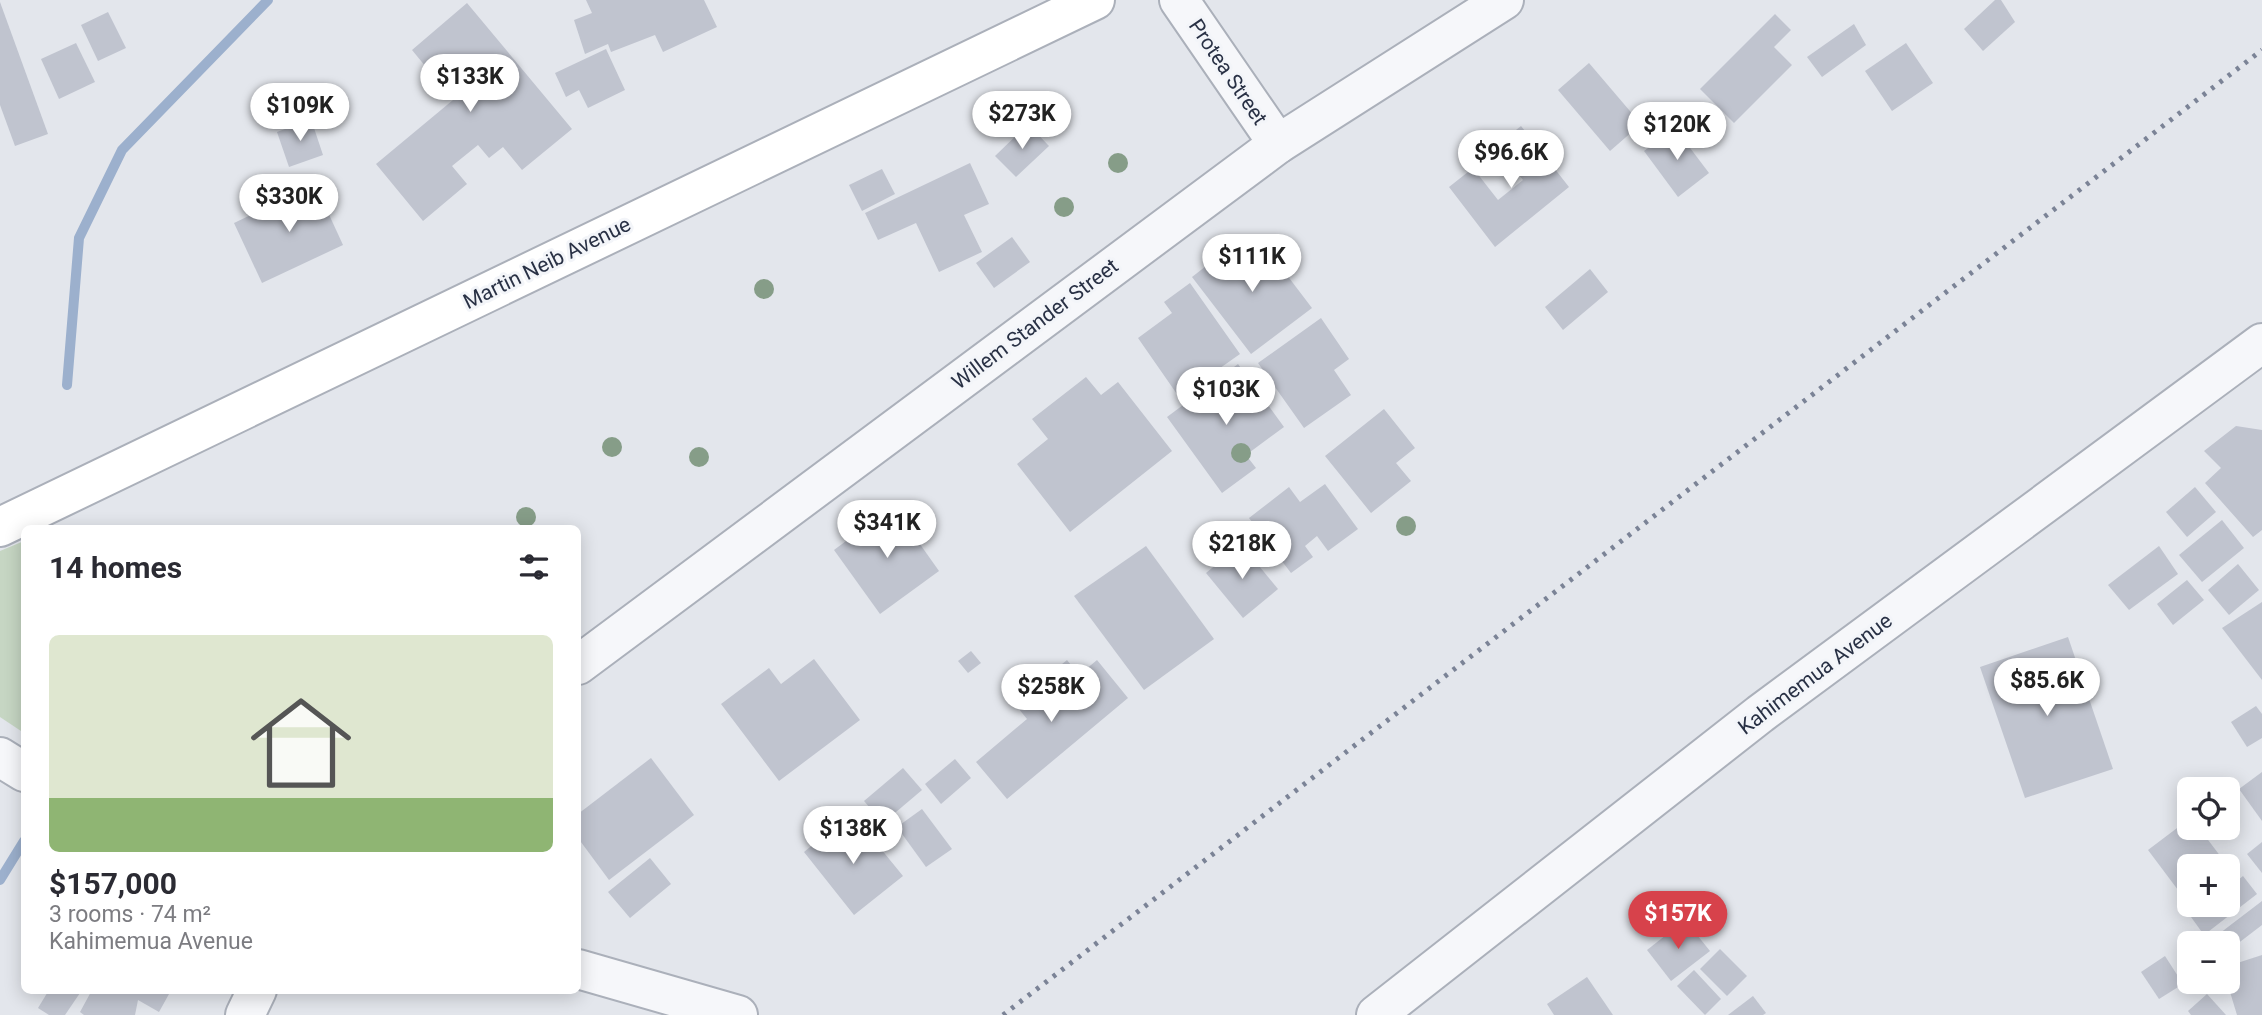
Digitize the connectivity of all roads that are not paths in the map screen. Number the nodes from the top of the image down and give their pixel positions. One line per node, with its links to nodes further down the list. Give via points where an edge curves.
1 (1095, 0): 6 (main road, Martin Neib Avenue)
2 (1179, 0): 4 (street, Protea Street)
3 (1504, 0): 4 (street, Willem Stander Street)
4 (1278, 144): 7 (street, Willem Stander Street)
5 (2262, 343): 14 (street, Kahimemua Avenue, via 1760,715)
6 (0, 527)
7 (581, 663)
8 (0, 757): 9 (street)
9 (21, 770)
10 (581, 970): 13 (street)
11 (255, 994): 12 (street)
12 (245, 1015)
13 (738, 1015)
14 (1376, 1015)

